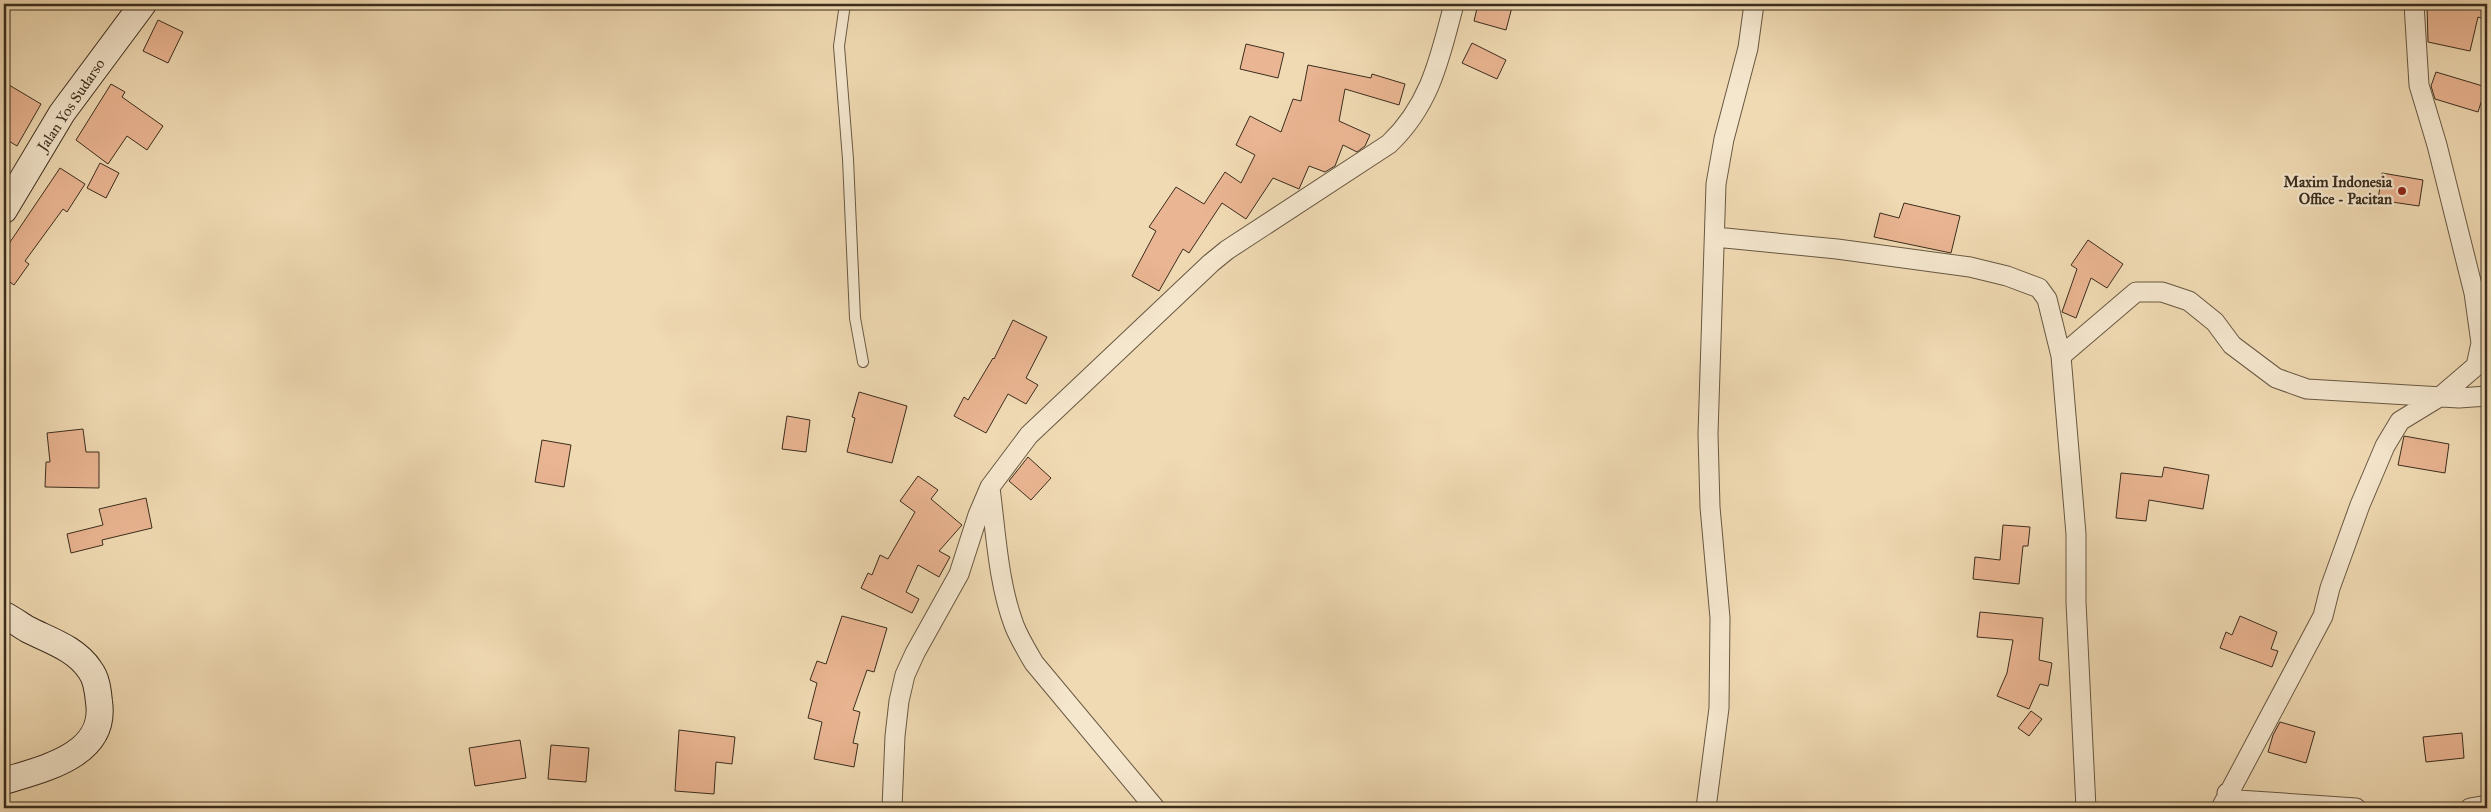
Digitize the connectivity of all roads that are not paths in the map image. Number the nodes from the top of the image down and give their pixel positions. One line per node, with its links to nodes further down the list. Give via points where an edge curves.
1 (143, 4): 6 (main road, Jalan Yos Sudarso, via 62,113)
2 (845, 4): 9 (lane, via 839,46 848,159 854,318)
3 (1454, 4): 12 (street, via 1433,80 1406,127 1389,144 1211,263 1029,435)
4 (1754, 4): 7 (street, via 1748,48 1724,139 1716,184)
5 (2414, 4): 10 (street, via 2419,85 2474,293 2481,343 2476,366)
6 (4, 210)
7 (1716, 237): 8 (street, via 1970,267 2028,284 2039,288 2047,299); 19 (street, via 1708,434 1710,508 1720,618 1719,708)
8 (2061, 356): 10 (street, via 2136,292 2162,292 2189,301 2214,322 2232,345 2276,378 2307,388 2359,394); 20 (street, via 2076,534)
9 (863, 362)
10 (2440, 396): 11 (street); 15 (street, via 2400,421 2385,446 2360,504 2323,616)
11 (2487, 396)
12 (990, 486): 17 (street, via 959,574 905,675 895,736); 18 (street, via 1005,595 1024,646 1034,663)
13 (4, 615): 14 (main road, via 72,652 90,670 97,686 100,708 94,737 80,750 37,771)
14 (4, 781)
15 (2224, 801): 21 (street)
16 (2487, 805): 22 (street)
17 (892, 808)
18 (1155, 808)
19 (1706, 808)
20 (2086, 808)
21 (2356, 808)
22 (2470, 808)

